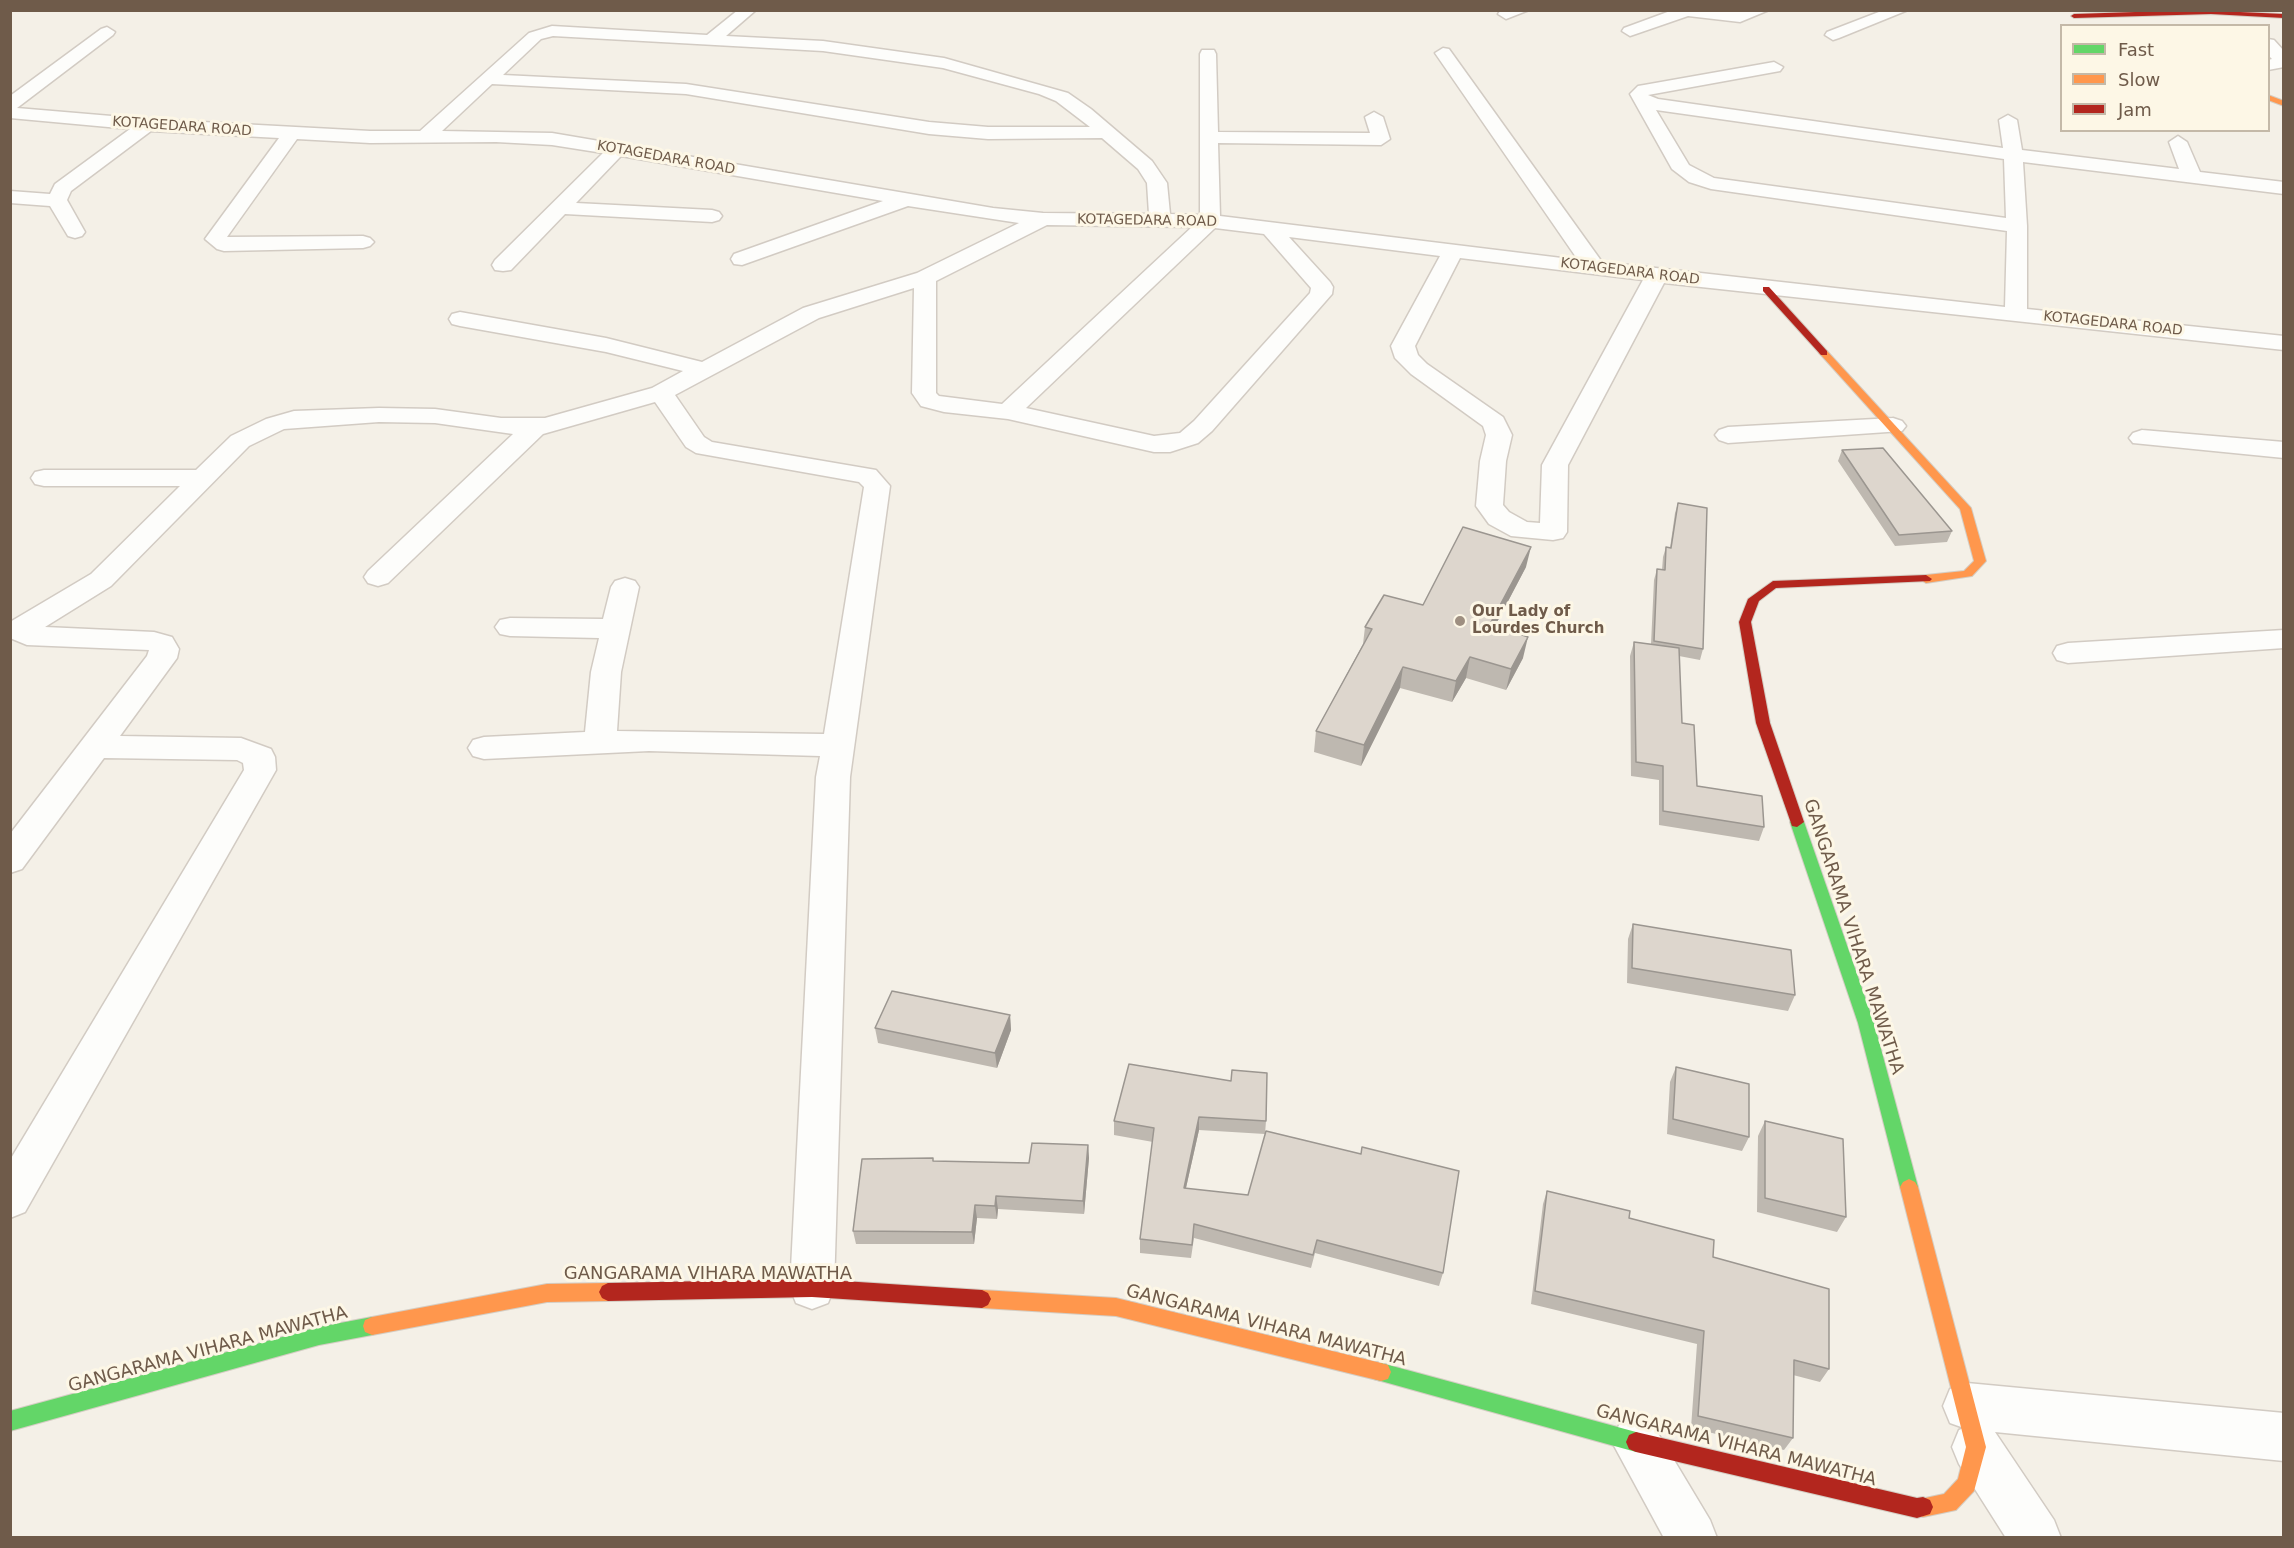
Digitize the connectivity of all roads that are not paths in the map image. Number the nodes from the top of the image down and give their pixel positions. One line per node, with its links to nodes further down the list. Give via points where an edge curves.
1 (748, 10): 9 (street)
2 (1761, 10): 6 (street, via 1740,18 1687,11)
3 (1900, 10): 8 (street)
4 (2283, 16): 5 (street, via 2211,12 2068,14)
5 (2096, 24)
6 (1630, 31)
7 (107, 32): 17 (street)
8 (1833, 34)
9 (713, 38): 15 (street, via 552,31 535,36); 22 (street, via 823,46 944,63 1045,90 1085,113)
10 (2270, 46): 13 (street, via 2281,59)
11 (1443, 53): 46 (street)
12 (1208, 54): 25 (street)
13 (2270, 65)
14 (1774, 67): 16 (street, via 1644,90)
15 (488, 79): 22 (street, via 686,89 941,129); 24 (street)
16 (1640, 98): 28 (street, via 1654,104); 39 (street, via 1682,169 1711,183)
17 (10, 105)
18 (10, 113): 21 (street, KOTAGEDARA ROAD)
19 (1374, 117): 25 (street, via 1384,148)
20 (2008, 120): 28 (street)
21 (147, 125): 23 (street, KOTAGEDARA ROAD); 33 (street, via 62,188)
22 (1108, 132): 37 (street, via 1152,174 1157,183)
23 (292, 133): 24 (street, KOTAGEDARA ROAD); 42 (street, via 215,236 217,243)
24 (424, 137): 27 (street, KOTAGEDARA ROAD, via 552,139)
25 (1209, 137): 38 (street)
26 (2178, 142): 29 (street)
27 (617, 150): 32 (street, KOTAGEDARA ROAD); 34 (street)
28 (2013, 155): 29 (street); 39 (street)
29 (2192, 177): 30 (street)
30 (2283, 188)
31 (10, 197): 33 (street)
32 (907, 199): 36 (street, KOTAGEDARA ROAD); 44 (street)
33 (57, 200): 41 (street)
34 (559, 208): 35 (street); 45 (street)
35 (712, 216)
36 (1043, 219): 37 (street, KOTAGEDARA ROAD); 48 (street)
37 (1160, 220): 38 (street, KOTAGEDARA ROAD)
38 (1210, 221): 40 (street, KOTAGEDARA ROAD); 55 (street)
39 (2017, 226): 50 (street)
40 (1270, 228): 43 (street, KOTAGEDARA ROAD); 55 (street, via 1322,287 1321,294 1189,438 1154,444)
41 (75, 232)
42 (363, 242)
43 (1454, 250): 46 (street, KOTAGEDARA ROAD); 47 (street, via 1403,346 1407,358 1419,369 1494,422 1499,435 1489,506 1499,519 1521,530 1553,532 1554,465)
44 (742, 259)
45 (503, 265)
46 (1595, 268): 47 (street, KOTAGEDARA ROAD)
47 (1657, 275): 49 (street, KOTAGEDARA ROAD)
48 (925, 278): 53 (street, via 810,313); 55 (street, via 924,393 944,405)
49 (1766, 288): 50 (street, KOTAGEDARA ROAD); 57 (street, GANGARAMA VIHARA MAWATHA)
50 (2016, 313): 52 (street, KOTAGEDARA ROAD)
51 (460, 319): 53 (street, via 606,345)
52 (2283, 343)
53 (706, 370): 54 (street)
54 (661, 393): 56 (street); 71 (street, via 695,442 705,448 867,476 877,486)
55 (1008, 412)
56 (536, 426): 62 (street, via 501,426 435,416 294,419 240,441); 63 (street)
57 (1893, 426): 58 (street); 78 (street, GANGARAMA VIHARA MAWATHA, via 1965,508 1980,561 1968,574 1903,582 1773,585 1754,599 1745,622 1763,723 1866,1023)
58 (1728, 435)
59 (2142, 438): 60 (street)
60 (2283, 450)
61 (44, 478): 62 (street)
62 (204, 478): 67 (street, via 101,580)
63 (378, 577)
64 (625, 587): 66 (street)
65 (510, 627): 66 (street)
66 (615, 629): 70 (street, via 606,672)
67 (15, 632): 72 (street, via 27,636 161,644 162,658)
68 (2283, 639): 69 (street)
69 (2068, 653)
70 (600, 742): 71 (street); 73 (street)
71 (836, 745): 76 (street)
72 (95, 747): 74 (street); 75 (street, via 242,749 259,757 260,770)
73 (484, 748)
74 (12, 856)
75 (10, 1199)
76 (812, 1288): 77 (street, GANGARAMA VIHARA MAWATHA, via 547,1293 319,1336); 80 (street, GANGARAMA VIHARA MAWATHA, via 1116,1307 1335,1359)
77 (10, 1421)
78 (1972, 1427): 79 (street); 80 (street, GANGARAMA VIHARA MAWATHA, via 1967,1484 1949,1503 1917,1508); 82 (street)
79 (2283, 1437)
80 (1636, 1442): 81 (street)
81 (1692, 1538)
82 (2036, 1538)

